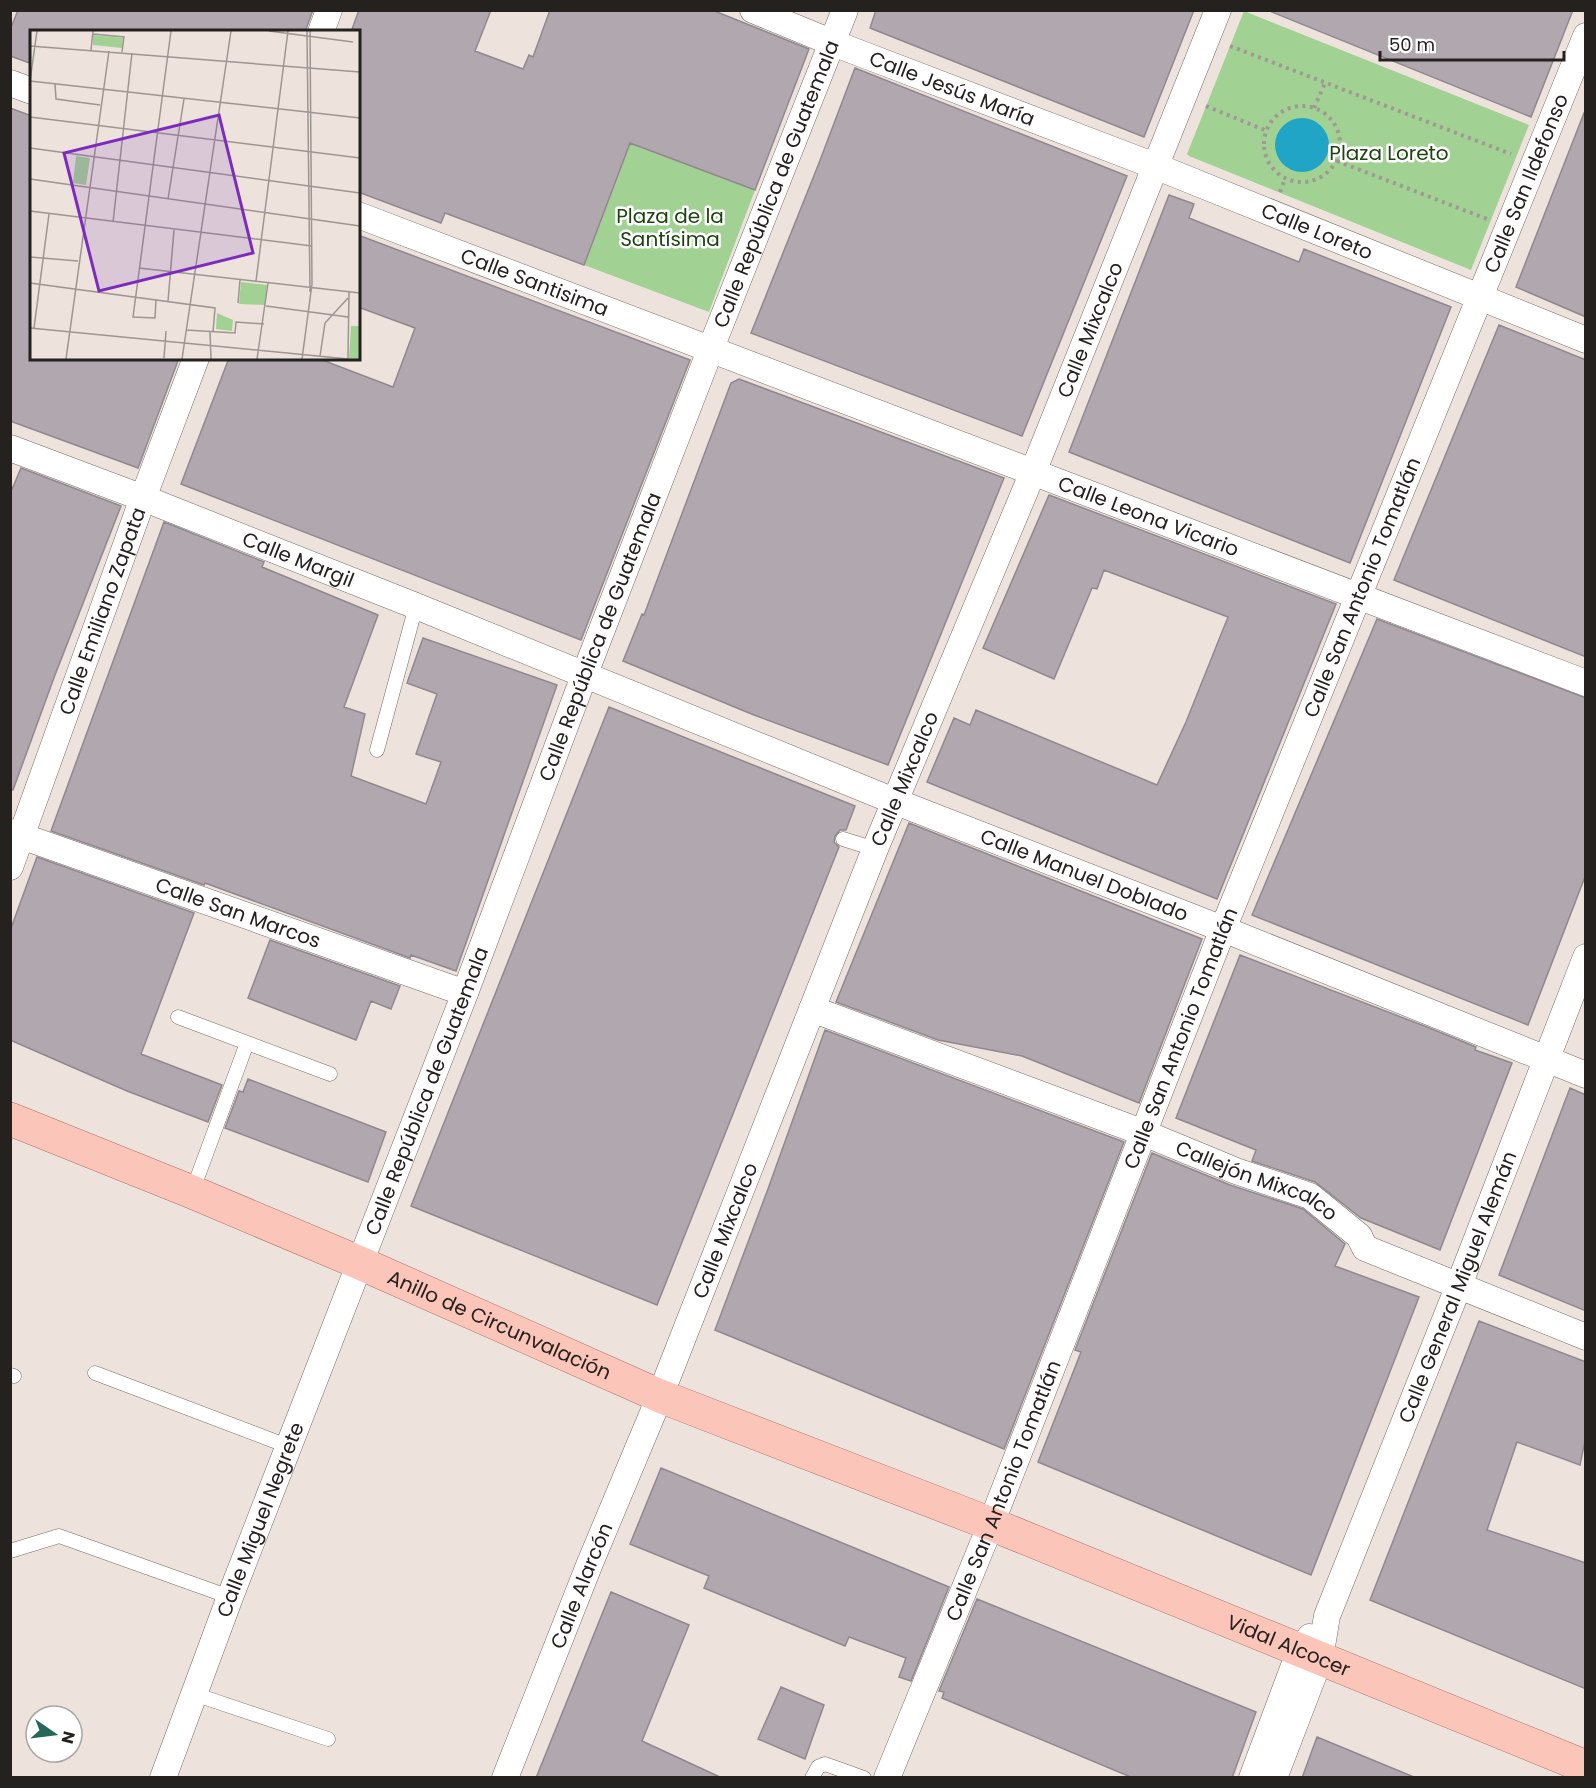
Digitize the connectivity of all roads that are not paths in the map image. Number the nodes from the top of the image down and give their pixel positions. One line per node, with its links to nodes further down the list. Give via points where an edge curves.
1 (329, 10): 5 (street)
2 (753, 10): 7 (street, Calle Jesús María)
3 (845, 10): 7 (street, Calle República de Guatemala)
4 (1218, 10): 10 (street, Calle Mixcalco)
5 (322, 30)
6 (1586, 36): 12 (street, Calle San Ildefonso)
7 (832, 43): 10 (street, Calle Jesús María); 14 (street, Calle República de Guatemala)
8 (10, 83): 9 (street)
9 (30, 90)
10 (1155, 166): 12 (street, Calle Loreto); 17 (street, Calle Mixcalco)
11 (360, 216): 14 (street, Calle Santisima)
12 (1479, 299): 13 (street, Calle Loreto); 19 (street, Calle San Antonio Tomatlán)
13 (1586, 340)
14 (711, 348): 17 (street, Calle Leona Vicario); 21 (street, Calle República de Guatemala)
15 (195, 360): 18 (street, Calle Emiliano Zapata)
16 (10, 448): 18 (street, Calle Margil)
17 (1033, 472): 19 (street, Calle Leona Vicario); 24 (street, Calle Mixcalco)
18 (143, 498): 20 (street, Calle Margil); 25 (street, Calle Emiliano Zapata)
19 (1357, 596): 22 (street, Calle Leona Vicario); 29 (street, Calle San Antonio Tomatlán)
20 (416, 606): 21 (street, Calle Margil); 23 (lane)
21 (584, 676): 24 (street, Calle Manuel Doblado); 31 (street, Calle República de Guatemala)
22 (1586, 683)
23 (377, 750)
24 (894, 801): 27 (street, Calle Mixcalco); 29 (street, Calle Manuel Doblado)
25 (16, 834): 28 (street, Calle Emiliano Zapata); 31 (street, Calle San Marcos)
26 (843, 839): 27 (lane)
27 (875, 849): 32 (street, Calle Mixcalco)
28 (10, 867)
29 (1223, 929): 35 (street, Calle Manuel Doblado); 39 (street, Calle San Antonio Tomatlán)
30 (1586, 957): 35 (street, Calle General Miguel Alemán)
31 (465, 993): 41 (street, Calle República de Guatemala)
32 (812, 1009): 39 (street, Callejón Mixcalco); 45 (street, Calle Mixcalco)
33 (177, 1017): 34 (lane)
34 (247, 1043): 36 (lane); 40 (lane)
35 (1547, 1059): 37 (street, Calle Manuel Doblado); 42 (street, Calle General Miguel Alemán)
36 (330, 1074)
37 (1586, 1075)
38 (10, 1119): 40 (main road, Anillo de Circunvalación)
39 (1144, 1133): 42 (street, Callejón Mixcalco, via 1310,1196 1359,1236 1365,1248); 47 (street, Calle San Antonio Tomatlán)
40 (192, 1192): 41 (main road, Anillo de Circunvalación)
41 (360, 1263): 45 (main road, Anillo de Circunvalación); 46 (street, Calle Miguel Negrete)
42 (1459, 1285): 43 (street, Callejón Mixcalco); 50 (street, Calle General Miguel Alemán)
43 (1586, 1337)
44 (95, 1373): 46 (lane)
45 (660, 1396): 47 (main road, Anillo de Circunvalación); 55 (street, Calle Alarcón)
46 (290, 1447): 49 (street, Calle Miguel Negrete)
47 (991, 1524): 50 (main road, Vidal Alcocer); 58 (street, Calle San Antonio Tomatlán)
48 (10, 1551): 49 (lane, via 59,1536)
49 (230, 1597): 51 (street, Calle Miguel Negrete)
50 (1310, 1654): 53 (main road, Vidal Alcocer); 59 (street); 60 (street)
51 (194, 1694): 52 (lane); 54 (street, Calle Miguel Negrete)
52 (328, 1739)
53 (1586, 1767)
54 (163, 1778)
55 (505, 1778)
56 (812, 1778): 57 (lane, via 818,1767 825,1764)
57 (864, 1778)
58 (887, 1778)
59 (1252, 1778)
60 (1274, 1778)

